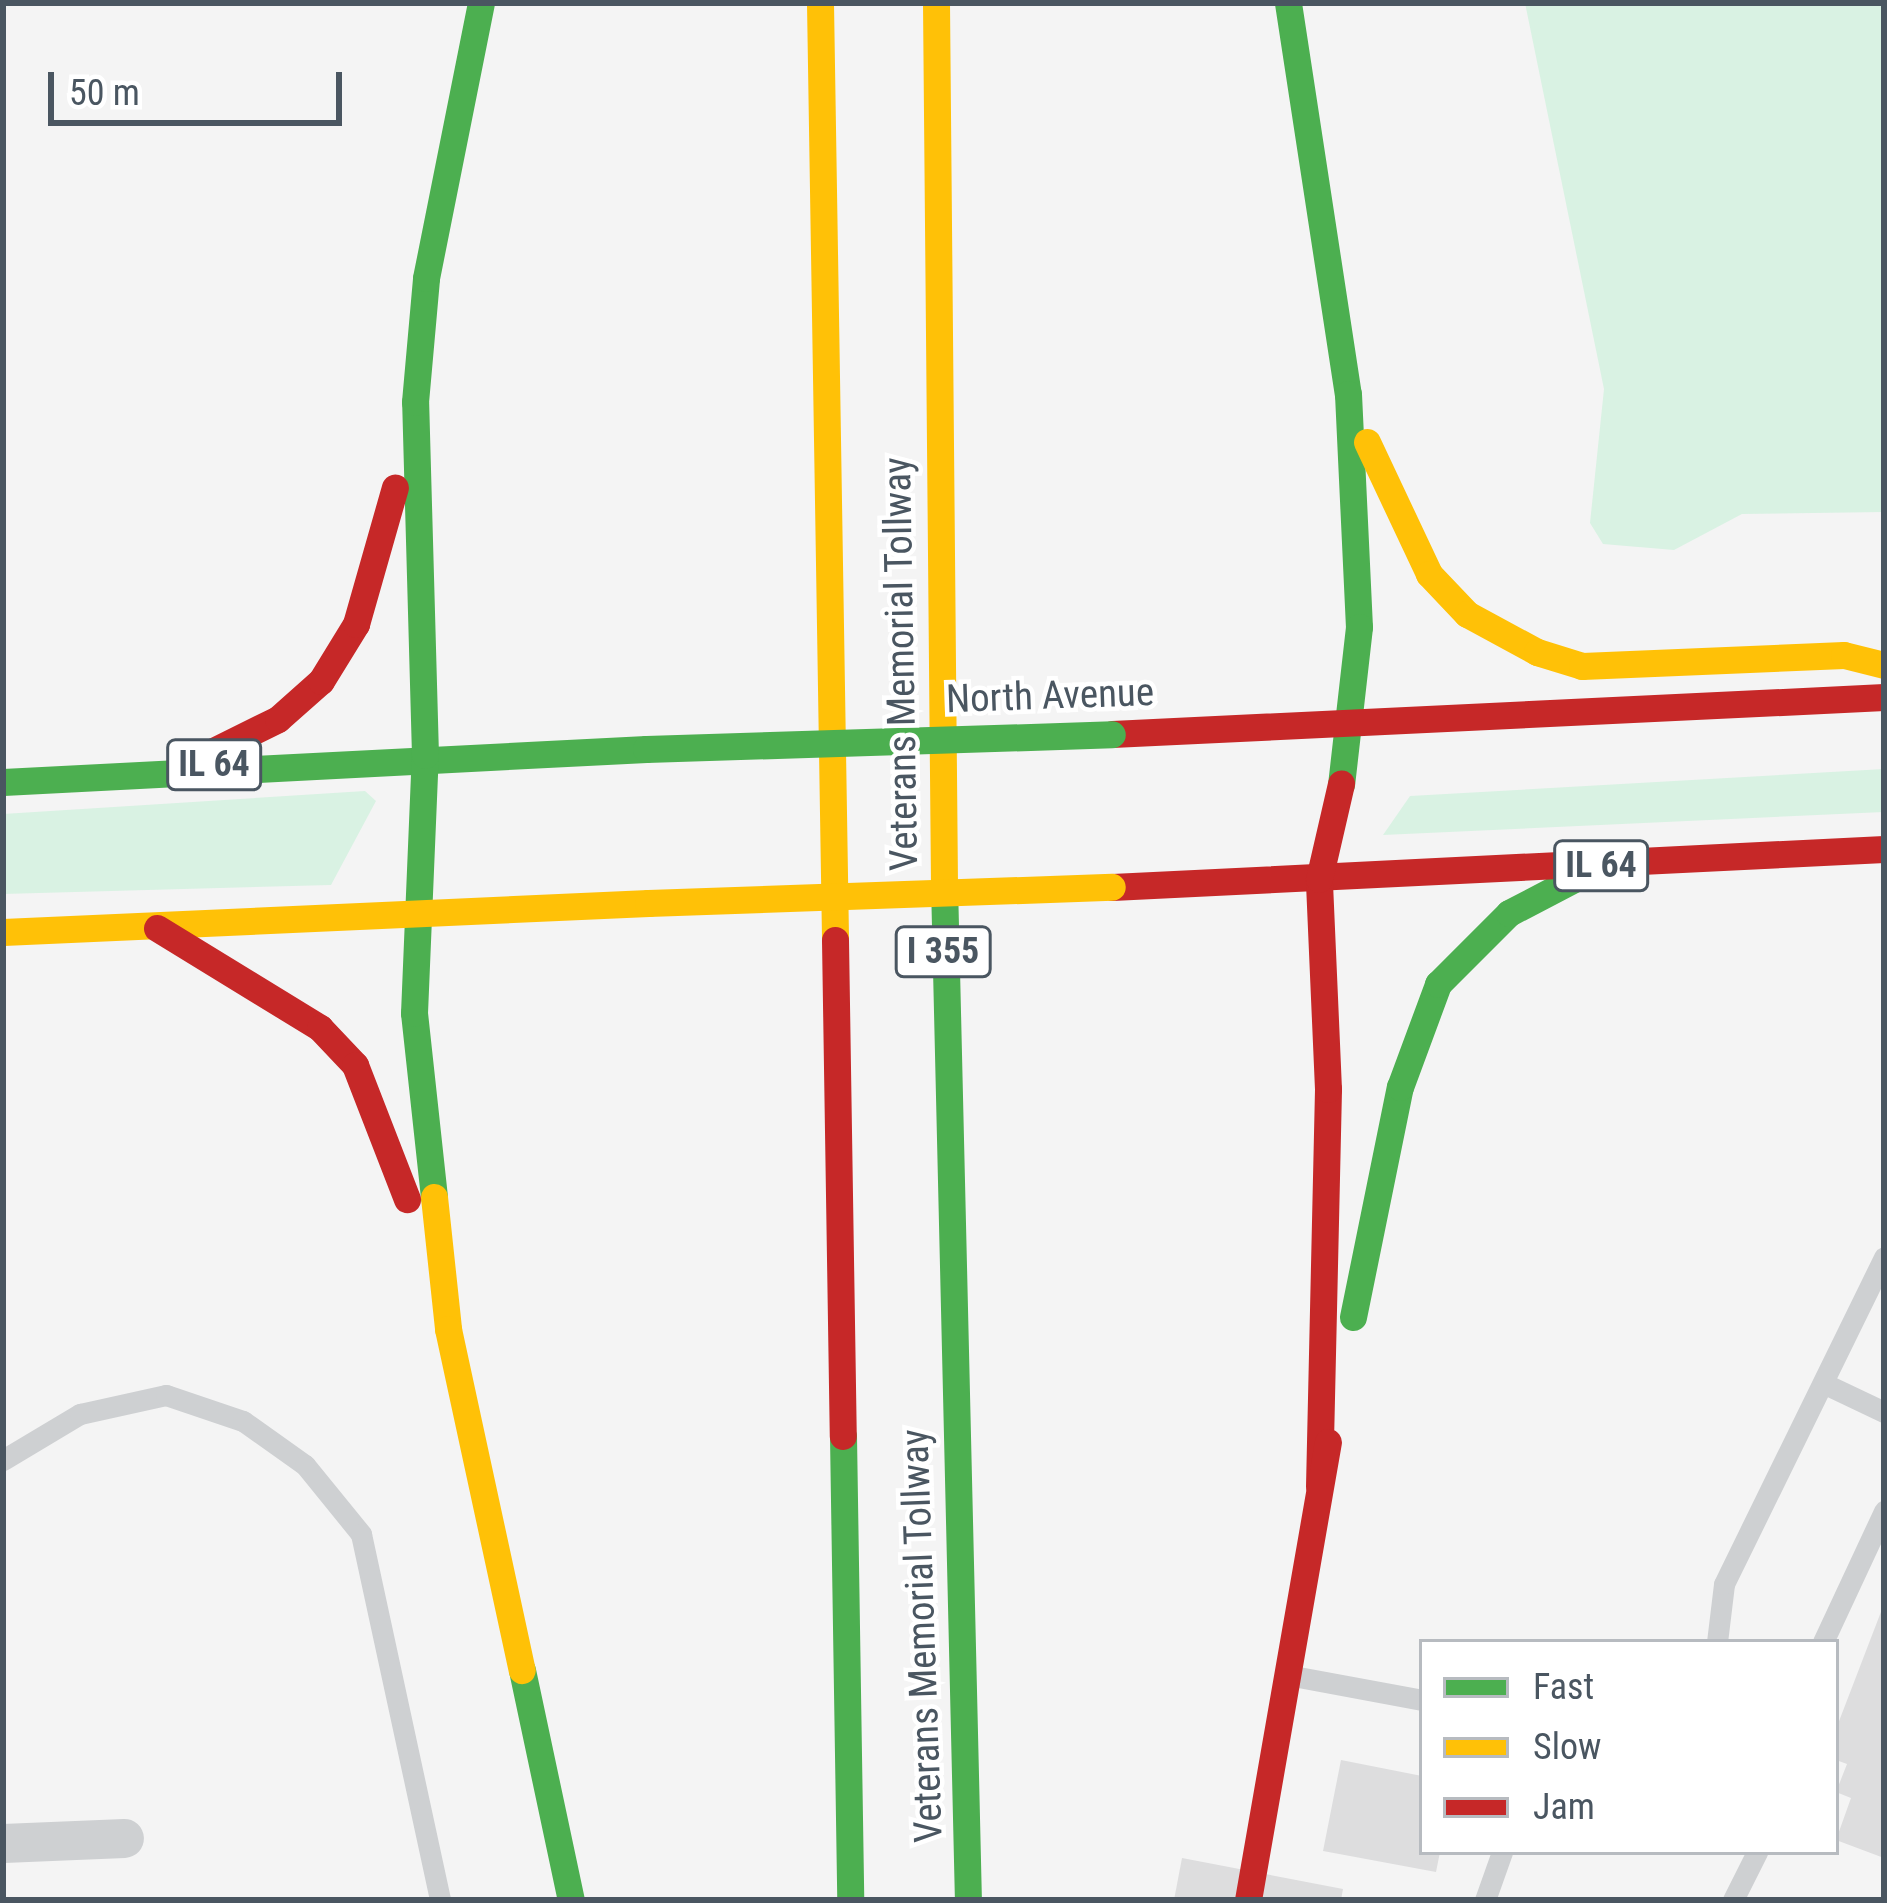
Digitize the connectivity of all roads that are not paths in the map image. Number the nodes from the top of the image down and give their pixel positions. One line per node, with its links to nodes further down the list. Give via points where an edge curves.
1 (481, 3): 6 (main road, via 426,278)
2 (820, 3): 36 (main road, Veterans Memorial Tollway)
3 (936, 3): 37 (main road, Veterans Memorial Tollway / I 355, via 944,1001)
4 (1288, 3): 5 (main road)
5 (1348, 394): 7 (main road, via 1411,550 1491,629 1582,666 1844,655); 9 (main road)
6 (416, 401): 10 (main road); 11 (main road, via 374,573 320,681 278,719)
7 (1884, 665)
8 (1884, 697): 9 (main road, North Avenue / IL 64)
9 (1357, 717): 10 (main road, North Avenue / IL 64, bridge, via 1112,734); 15 (main road)
10 (425, 755): 11 (main road, North Avenue / IL 64); 16 (main road)
11 (183, 766): 12 (main road, North Avenue / IL 64)
12 (3, 782)
13 (1884, 849): 14 (main road, IL 64)
14 (1600, 866): 15 (main road, IL 64); 24 (main road, via 1473,940 1414,1034)
15 (1318, 878): 16 (main road, IL 64, bridge); 24 (main road, via 1328,1090)
16 (423, 914): 17 (main road, IL 64); 20 (main road, via 414,1013)
17 (157, 928): 18 (main road, IL 64); 20 (main road, via 320,1028 355,1065)
18 (3, 932)
19 (1884, 1257): 21 (lane)
20 (448, 1329): 35 (main road)
21 (1823, 1383): 22 (lane); 26 (lane, via 1724,1584)
22 (1884, 1412)
23 (3, 1460): 34 (lane, via 80,1414 166,1395 243,1421 305,1465 361,1534)
24 (1319, 1486): 28 (main road)
25 (1884, 1511): 27 (lane)
26 (1717, 1639)
27 (1824, 1639)
28 (1289, 1675): 29 (lane); 38 (main road)
29 (1419, 1699)
30 (124, 1838): 31 (street)
31 (3, 1844)
32 (1501, 1855): 39 (lane)
33 (1756, 1855): 40 (lane)
34 (440, 1900)
35 (571, 1900)
36 (850, 1900)
37 (968, 1900)
38 (1248, 1900)
39 (1485, 1900)
40 (1733, 1900)

